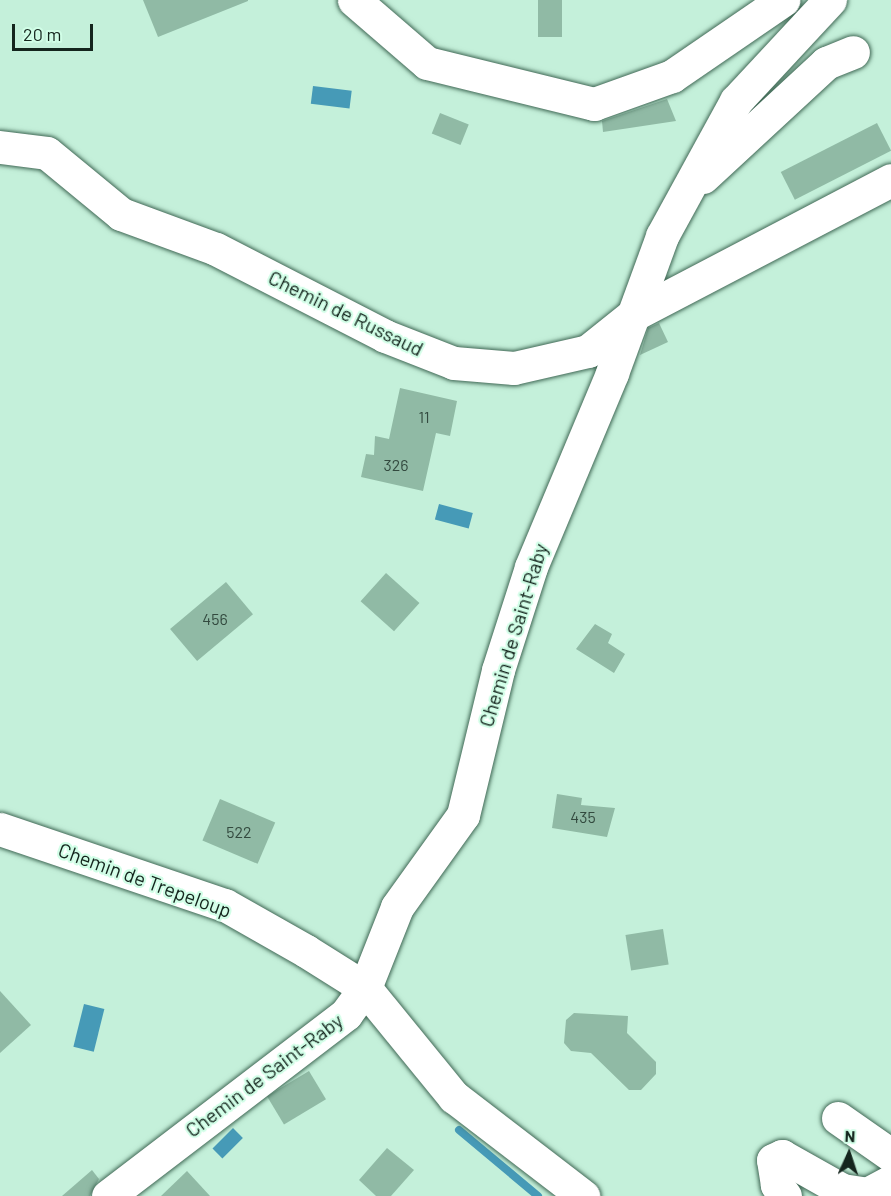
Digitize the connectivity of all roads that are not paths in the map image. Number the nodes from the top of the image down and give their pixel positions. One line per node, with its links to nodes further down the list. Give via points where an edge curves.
1 (354, 0): 2 (street, via 427,63 594,104 672,76)
2 (783, 0)
3 (830, 0): 7 (street, Chemin de Saint-Raby, via 736,102)
4 (853, 52): 7 (street, via 826,63)
5 (0, 147): 8 (street, Chemin de Russaud, via 47,153 121,214 216,249 385,336 454,363 514,368 588,351)
6 (891, 180): 8 (street, Chemin de Russaud, via 732,267)
7 (680, 199): 8 (street, Chemin de Saint-Raby)
8 (633, 315): 10 (street, Chemin de Saint-Raby, via 531,567 498,670 462,815 397,907)
9 (0, 829): 10 (street, Chemin de Trepeloup, via 225,905)
10 (365, 988): 14 (street, Chemin de Saint-Raby, via 346,1014); 15 (street, Chemin de Trepeloup, via 454,1097)
11 (838, 1118): 12 (street)
12 (891, 1155)
13 (891, 1181): 16 (street, via 867,1194 842,1190 782,1155 773,1160 777,1185)
14 (108, 1196)
15 (583, 1196)
16 (785, 1196)

